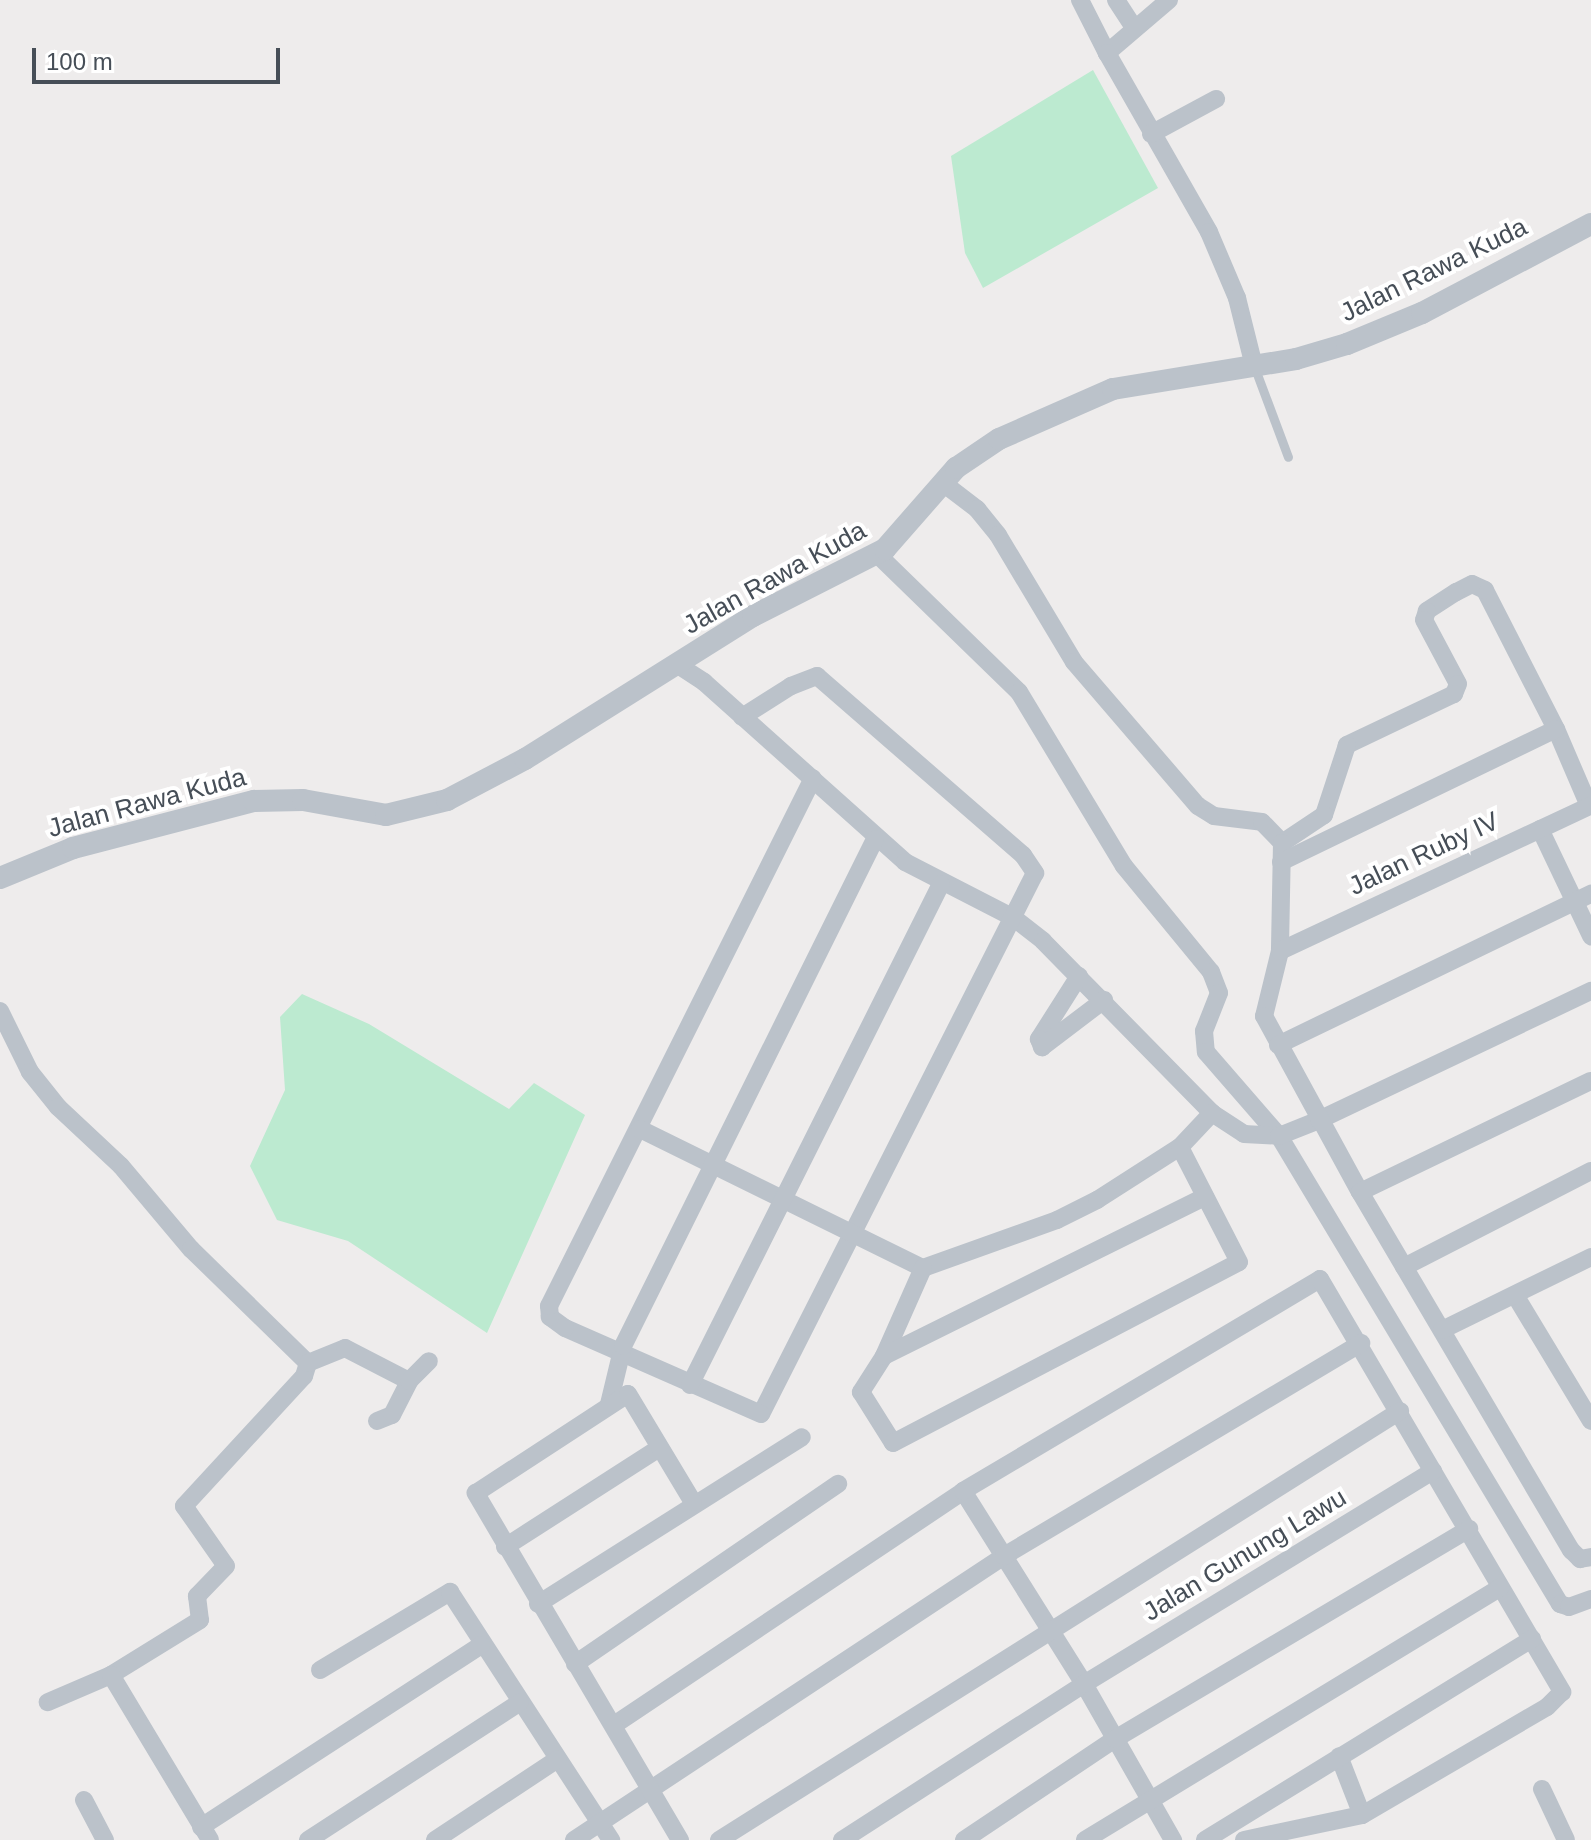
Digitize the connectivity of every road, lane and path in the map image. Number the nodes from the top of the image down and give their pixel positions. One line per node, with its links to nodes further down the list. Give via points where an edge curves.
1 (1080, 0): 5 (street)
2 (1116, 0): 4 (street)
3 (1169, 0): 4 (street)
4 (1134, 28): 5 (street)
5 (1107, 53): 7 (street)
6 (1216, 99): 7 (street)
7 (1151, 134): 9 (street, via 1209,232 1237,298)
8 (1591, 224): 9 (street, Jalan Rawa Kuda, via 1377,332 1323,353)
9 (1253, 362): 10 (lane); 11 (street, Jalan Rawa Kuda, via 1113,389 1069,405 999,439)
10 (1288, 457)
11 (943, 483): 12 (street, Jalan Rawa Kuda); 20 (street, via 977,509 998,535 1074,662 1198,806 1214,816 1262,822)
12 (877, 554): 13 (street, Jalan Rawa Kuda, via 753,616); 36 (street, via 1019,692 1124,866 1211,972 1219,993 1202,1042)
13 (678, 665): 14 (street); 21 (street, Jalan Rawa Kuda, via 447,800 386,815 303,800 254,801 73,848)
14 (742, 717): 16 (street); 24 (street, via 809,676 825,680 1030,861 1035,873)
15 (1556, 729): 17 (street); 20 (street); 20 (street, via 1485,590 1472,584 1427,611 1424,620 1458,684 1454,694 1347,745 1324,815)
16 (813, 778): 19 (street); 35 (street)
17 (1590, 806): 18 (street, Jalan Ruby IV)
18 (1540, 829): 23 (street); 26 (street, Jalan Ruby IV)
19 (875, 839): 22 (street); 38 (street)
20 (1281, 853): 26 (street)
21 (0, 878)
22 (941, 884): 24 (street); 42 (street)
23 (1583, 898): 25 (street); 31 (street)
24 (1014, 918): 27 (street); 43 (street)
25 (1591, 936)
26 (1280, 951): 31 (street, via 1264,1016)
27 (1079, 976): 29 (street); 29 (street, via 1039,1039 1042,1047)
28 (1591, 991): 34 (street)
29 (1104, 1000): 33 (street)
30 (0, 1011): 53 (street, via 30,1072 58,1107 121,1166 191,1249)
31 (1278, 1045): 34 (street)
32 (1591, 1081): 40 (street)
33 (1212, 1113): 36 (street, via 1244,1134); 37 (street)
34 (1319, 1120): 36 (street); 40 (street)
35 (640, 1129): 38 (street); 50 (street, via 549,1306 550,1317 565,1328)
36 (1279, 1136): 71 (street, via 1560,1604 1569,1607)
37 (1180, 1147): 41 (street); 46 (street, via 1077,1211)
38 (712, 1167): 42 (street); 50 (street)
39 (1591, 1171): 45 (street)
40 (1360, 1192): 45 (street)
41 (1205, 1197): 51 (street); 51 (street, via 1238,1258 1236,1265 893,1443 861,1392)
42 (784, 1199): 43 (street); 55 (street)
43 (854, 1235): 46 (street); 55 (street, via 765,1411 753,1413)
44 (1589, 1262): 47 (street)
45 (1404, 1267): 48 (street)
46 (923, 1268): 51 (street)
47 (1515, 1295): 48 (street); 59 (street)
48 (1442, 1330): 69 (street, via 1571,1550 1580,1559)
49 (1361, 1343): 57 (street); 64 (street, via 1325,1284 1315,1280); 68 (street)
50 (620, 1354): 55 (street); 56 (street)
51 (884, 1356)
52 (429, 1361): 54 (street)
53 (308, 1363): 54 (street, via 345,1348); 78 (street, via 304,1376 184,1506 226,1566 197,1596 200,1620)
54 (409, 1381): 58 (street, via 392,1415)
55 (690, 1385)
56 (609, 1404): 61 (street, via 628,1394 633,1398); 67 (street, via 476,1493)
57 (1400, 1411): 62 (street); 73 (street)
58 (377, 1421)
59 (1591, 1421)
60 (802, 1437): 65 (street)
61 (659, 1448): 65 (street); 67 (street)
62 (1433, 1471): 66 (street); 79 (street, Jalan Gunung Lawu)
63 (838, 1484): 76 (street)
64 (963, 1491): 68 (street); 82 (street)
65 (693, 1502): 72 (street)
66 (1469, 1529): 70 (street); 83 (street)
67 (505, 1547): 72 (street)
68 (1004, 1556): 73 (street); 86 (street)
69 (1591, 1557)
70 (1500, 1588): 74 (street); 88 (street)
71 (1591, 1599)
72 (538, 1604): 76 (street)
73 (1048, 1628): 79 (street); 99 (street)
74 (1532, 1639): 84 (street); 90 (street, via 1561,1697)
75 (481, 1645): 77 (street, via 454,1595 446,1592); 81 (street); 92 (street)
76 (575, 1664): 82 (street)
77 (320, 1670)
78 (111, 1675): 80 (street); 92 (street)
79 (1084, 1684): 83 (street); 100 (street, Jalan Gunung Lawu)
80 (48, 1702)
81 (519, 1703): 85 (street); 94 (street)
82 (614, 1725): 86 (street)
83 (1115, 1739): 88 (street); 101 (street)
84 (1339, 1756): 90 (street); 104 (street)
85 (558, 1759): 91 (street); 95 (street)
86 (650, 1787): 91 (street); 98 (street)
87 (1542, 1789): 106 (street)
88 (1149, 1799): 102 (street); 103 (street)
89 (84, 1800): 93 (street)
90 (1362, 1815): 105 (street)
91 (600, 1822): 96 (street); 97 (street)
92 (206, 1833)
93 (105, 1840)
94 (308, 1840)
95 (435, 1840)
96 (574, 1840)
97 (611, 1840)
98 (680, 1840)
99 (719, 1840)
100 (842, 1840)
101 (964, 1840)
102 (1085, 1840)
103 (1173, 1840)
104 (1205, 1840)
105 (1244, 1840)
106 (1566, 1840)

